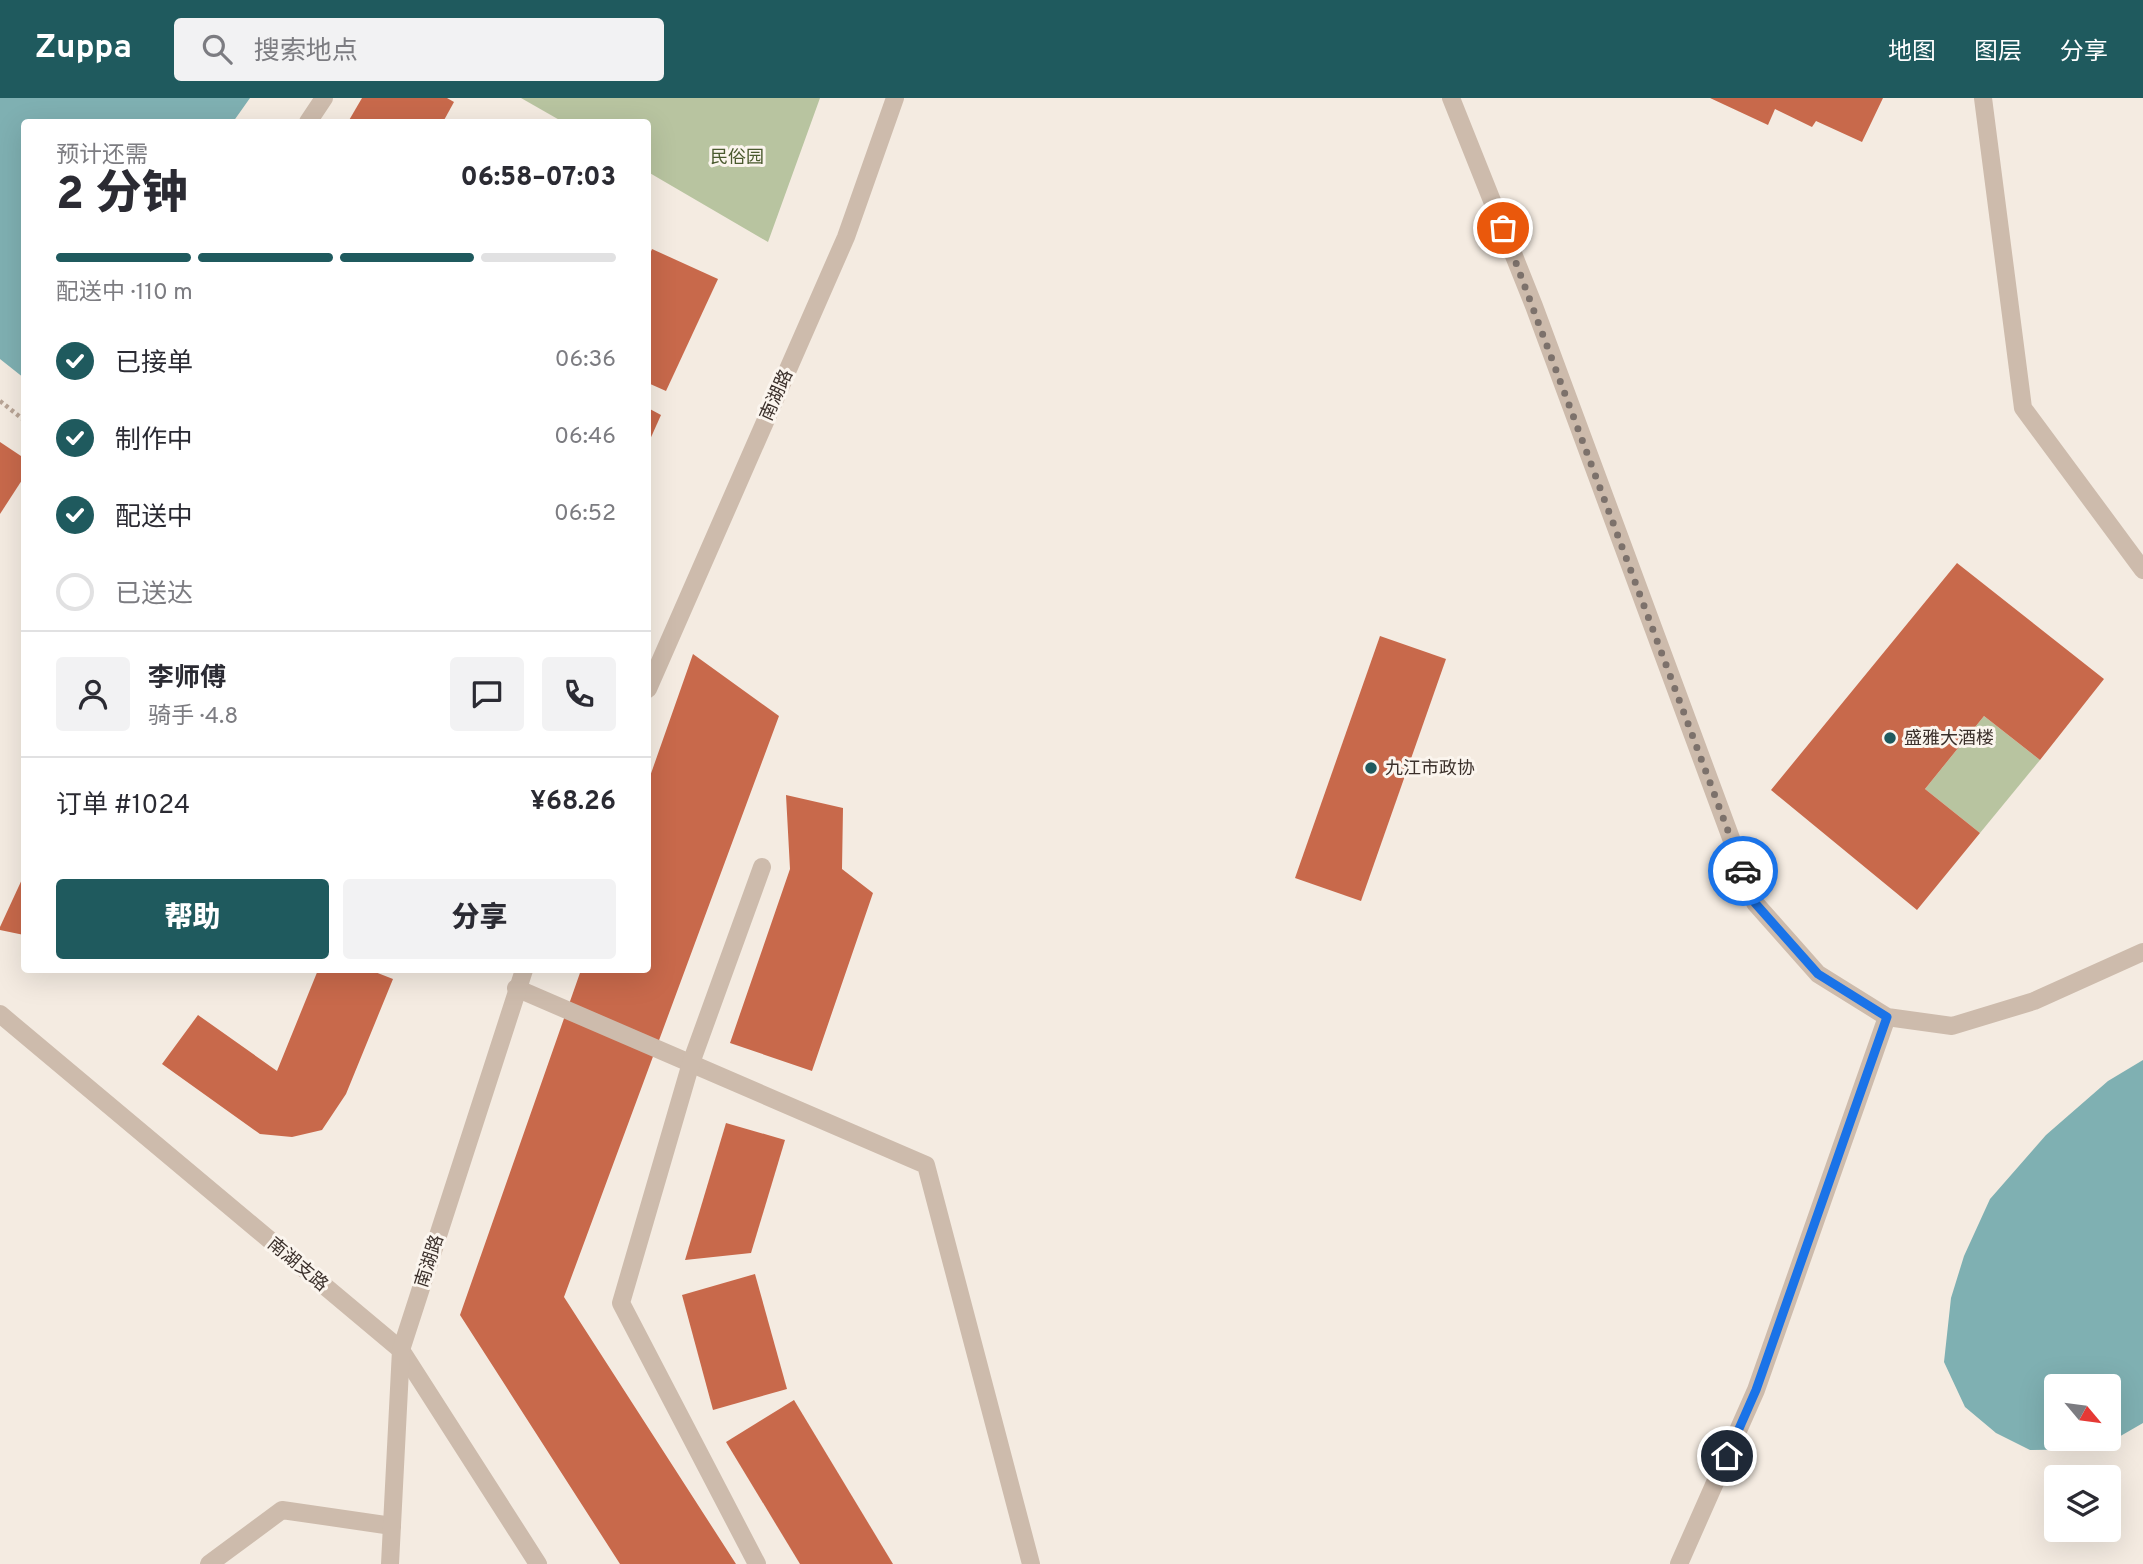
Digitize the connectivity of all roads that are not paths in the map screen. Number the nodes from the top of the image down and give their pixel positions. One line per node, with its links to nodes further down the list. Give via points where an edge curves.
1 (324, 98): 5 (street)
2 (895, 98): 7 (street, 南湖路, via 846,237)
3 (1451, 98): 13 (street, via 1539,318 1755,903 1818,974)
4 (1983, 98): 6 (street, via 2023,408)
5 (310, 119)
6 (2143, 570)
7 (651, 682)
8 (761, 867): 14 (street)
9 (2143, 951): 13 (street, via 2034,1001 1952,1026)
10 (523, 973): 11 (street, 南湖路)
11 (516, 988): 14 (street); 15 (street, 南湖路)
12 (0, 1014): 15 (street, 南湖支路)
13 (1887, 1017): 22 (street, via 1756,1390)
14 (691, 1063): 20 (street, via 621,1303); 21 (street, via 926,1165)
15 (401, 1350): 16 (street, 南湖路); 19 (street, 南湖支路)
16 (392, 1526): 17 (street, via 282,1510); 18 (street, 南湖路)
17 (209, 1564)
18 (390, 1564)
19 (538, 1564)
20 (757, 1564)
21 (1031, 1564)
22 (1679, 1564)

